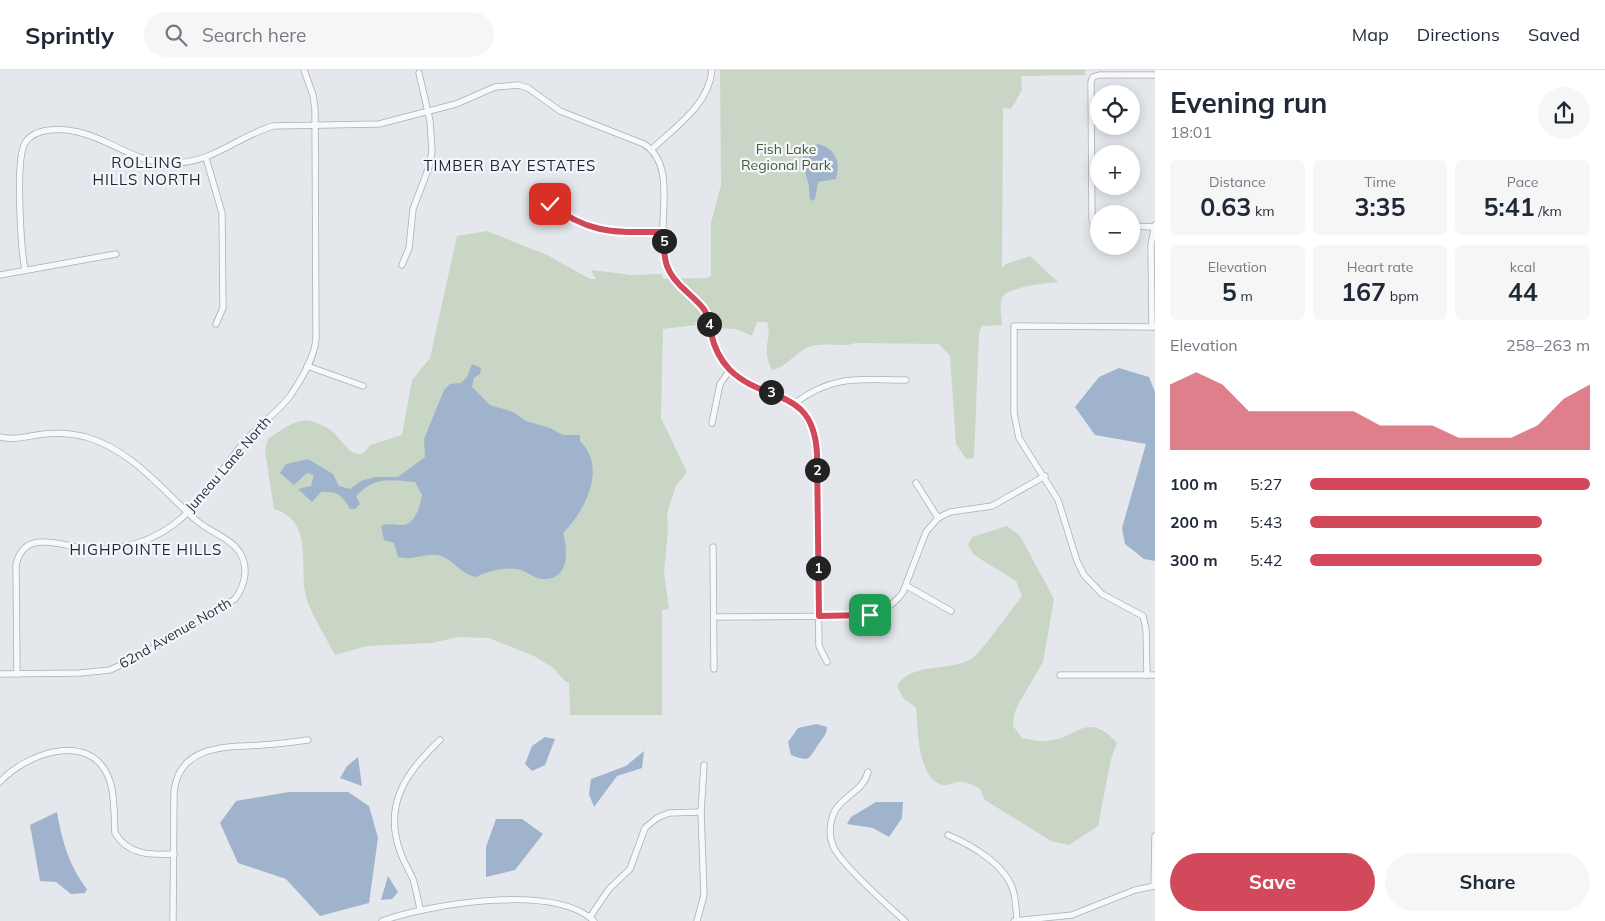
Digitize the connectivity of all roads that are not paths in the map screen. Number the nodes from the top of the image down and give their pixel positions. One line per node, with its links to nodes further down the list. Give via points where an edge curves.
1 (304, 70): 6 (street, Juneau Lane North, via 313,95)
2 (712, 70): 7 (street, via 708,88 699,104)
3 (419, 73): 5 (street)
4 (1155, 75): 10 (street, via 1093,77 1090,82)
5 (428, 111): 6 (street, via 379,124); 7 (street, via 456,104 496,87 518,85 528,88 560,111); 15 (street, via 432,151 413,210 409,248)
6 (315, 125): 8 (street, via 273,126 258,130); 20 (street, Juneau Lane North, via 316,346)
7 (652, 149): 13 (street, via 662,167)
8 (206, 158): 16 (street, via 155,162 124,153 78,132 48,130 32,135 22,149); 18 (street, via 222,212 223,308)
9 (550, 204): 13 (street, via 568,218 595,229)
10 (1095, 205)
11 (1140, 226): 12 (street)
12 (1155, 226): 19 (street, via 1151,245)
13 (663, 232): 21 (street, via 668,271 705,310 714,346)
14 (116, 254): 16 (street)
15 (402, 265)
16 (25, 270): 17 (street)
17 (0, 274)
18 (216, 324)
19 (1154, 327): 27 (street, via 1014,326 1016,426 1026,452)
20 (308, 366): 23 (street); 29 (street, Juneau Lane North, via 290,396 247,438)
21 (730, 370): 24 (street, via 744,380); 25 (street, via 720,384)
22 (906, 380): 24 (street, via 832,382)
23 (362, 386)
24 (795, 403): 34 (street, via 812,426 816,440)
25 (712, 423)
26 (0, 437): 29 (street, 62nd Avenue North, via 12,440 50,433 68,434 104,444 135,464)
27 (1045, 476): 30 (street, via 992,506 950,512); 41 (street, via 1058,500 1084,575 1102,594 1143,616)
28 (916, 483): 30 (street)
29 (188, 512): 39 (street, Juneau Lane North, via 157,535 121,548 84,548 51,542 26,546 16,565); 39 (street, 62nd Avenue North, via 239,552 245,571 235,599 138,657 110,670)
30 (938, 518): 32 (street, via 926,532)
31 (713, 547): 35 (street)
32 (907, 586): 33 (street); 34 (street, via 897,600 880,612 858,616)
33 (951, 611)
34 (819, 616): 35 (street); 36 (street, via 819,646)
35 (714, 617): 37 (street)
36 (828, 662)
37 (714, 669)
38 (0, 674): 39 (street, 62nd Avenue North)
39 (17, 674)
40 (1060, 675): 41 (street)
41 (1147, 675): 42 (street)
42 (1155, 675)
43 (308, 740): 51 (street, via 222,746 184,765 175,781)
44 (440, 740): 53 (street, via 413,766 396,800 394,815 394,833 413,879)
45 (704, 765): 48 (street)
46 (868, 772): 58 (street, via 864,785 833,814 830,824 832,844 843,860)
47 (0, 782): 51 (street, via 20,765 45,754 75,751 86,755 108,776 115,834 120,841 135,852)
48 (701, 812): 54 (street, via 669,813 645,828 630,869 609,890); 57 (street, via 704,895)
49 (948, 835): 59 (street, via 1003,872 1013,890)
50 (1155, 836): 52 (street)
51 (174, 854): 55 (street)
52 (1154, 886): 59 (street, via 1135,890 1072,915)
53 (420, 909): 54 (street, via 530,900 566,905); 56 (street)
54 (592, 919)
55 (173, 921)
56 (382, 921)
57 (697, 921)
58 (905, 921)
59 (1016, 921)

